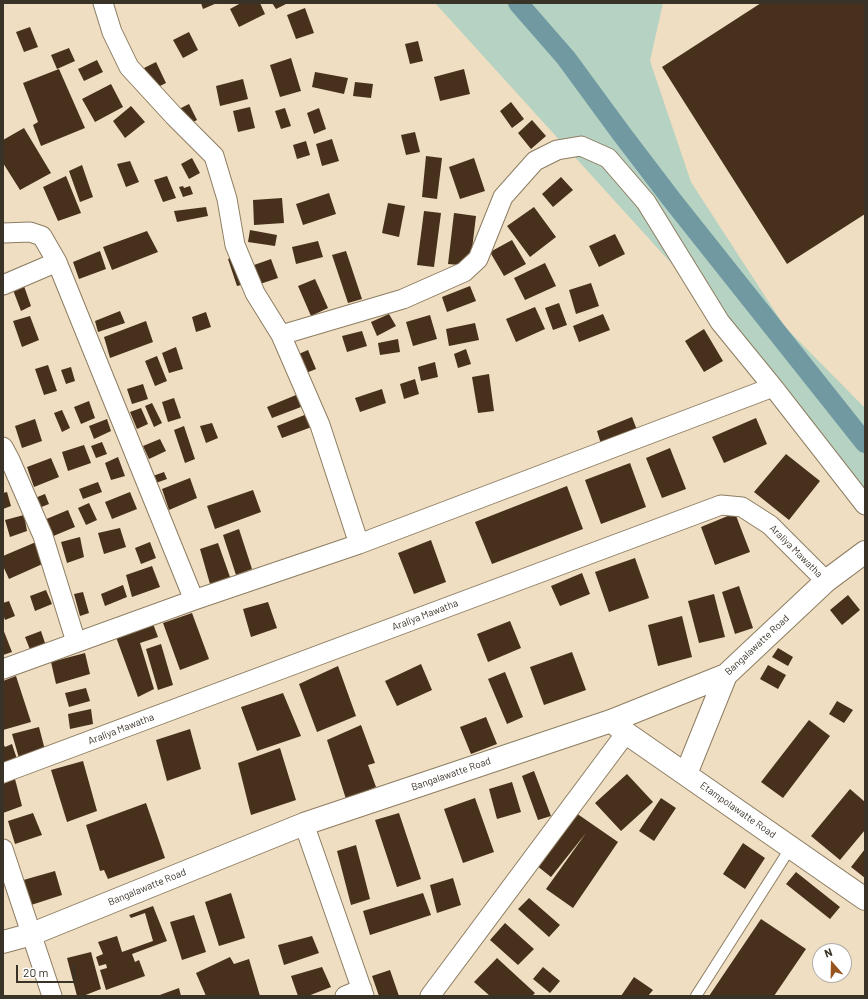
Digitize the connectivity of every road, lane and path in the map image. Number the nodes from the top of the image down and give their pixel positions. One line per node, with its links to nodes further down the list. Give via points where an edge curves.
1 (104, 3): 5 (street, via 112,32 129,67 214,156 227,198 234,245 255,293)
2 (3, 234): 3 (street, via 30,232 42,236)
3 (57, 262): 4 (street); 12 (street)
4 (3, 285)
5 (281, 335): 6 (street, via 403,299 464,272 478,259 503,196 535,161 557,150 581,146 608,158 646,202 720,322); 9 (street, via 320,425)
6 (773, 387): 8 (street); 9 (street)
7 (3, 447): 13 (street, via 43,536)
8 (865, 505)
9 (359, 544): 12 (street)
10 (865, 552): 11 (street, Bangalawatte Road)
11 (826, 581): 15 (street, Bangalawatte Road); 17 (street, Araliya Mawatha, via 770,525 742,507 720,505)
12 (194, 600): 13 (street)
13 (76, 642): 14 (street)
14 (3, 669)
15 (726, 676): 16 (street, Bangalawatte Road); 18 (street)
16 (618, 727): 18 (street, Etampolawatte Road); 19 (street, Bangalawatte Road); 28 (street)
17 (3, 773)
18 (686, 774): 20 (street, Etampolawatte Road)
19 (304, 824): 23 (street, Bangalawatte Road); 25 (street)
20 (791, 847): 22 (street, Etampolawatte Road); 29 (lane)
21 (3, 849): 23 (street)
22 (865, 899)
23 (32, 934): 24 (street, Bangalawatte Road); 26 (street)
24 (3, 942)
25 (363, 993): 27 (street)
26 (52, 996)
27 (345, 996)
28 (430, 996)
29 (696, 996)

